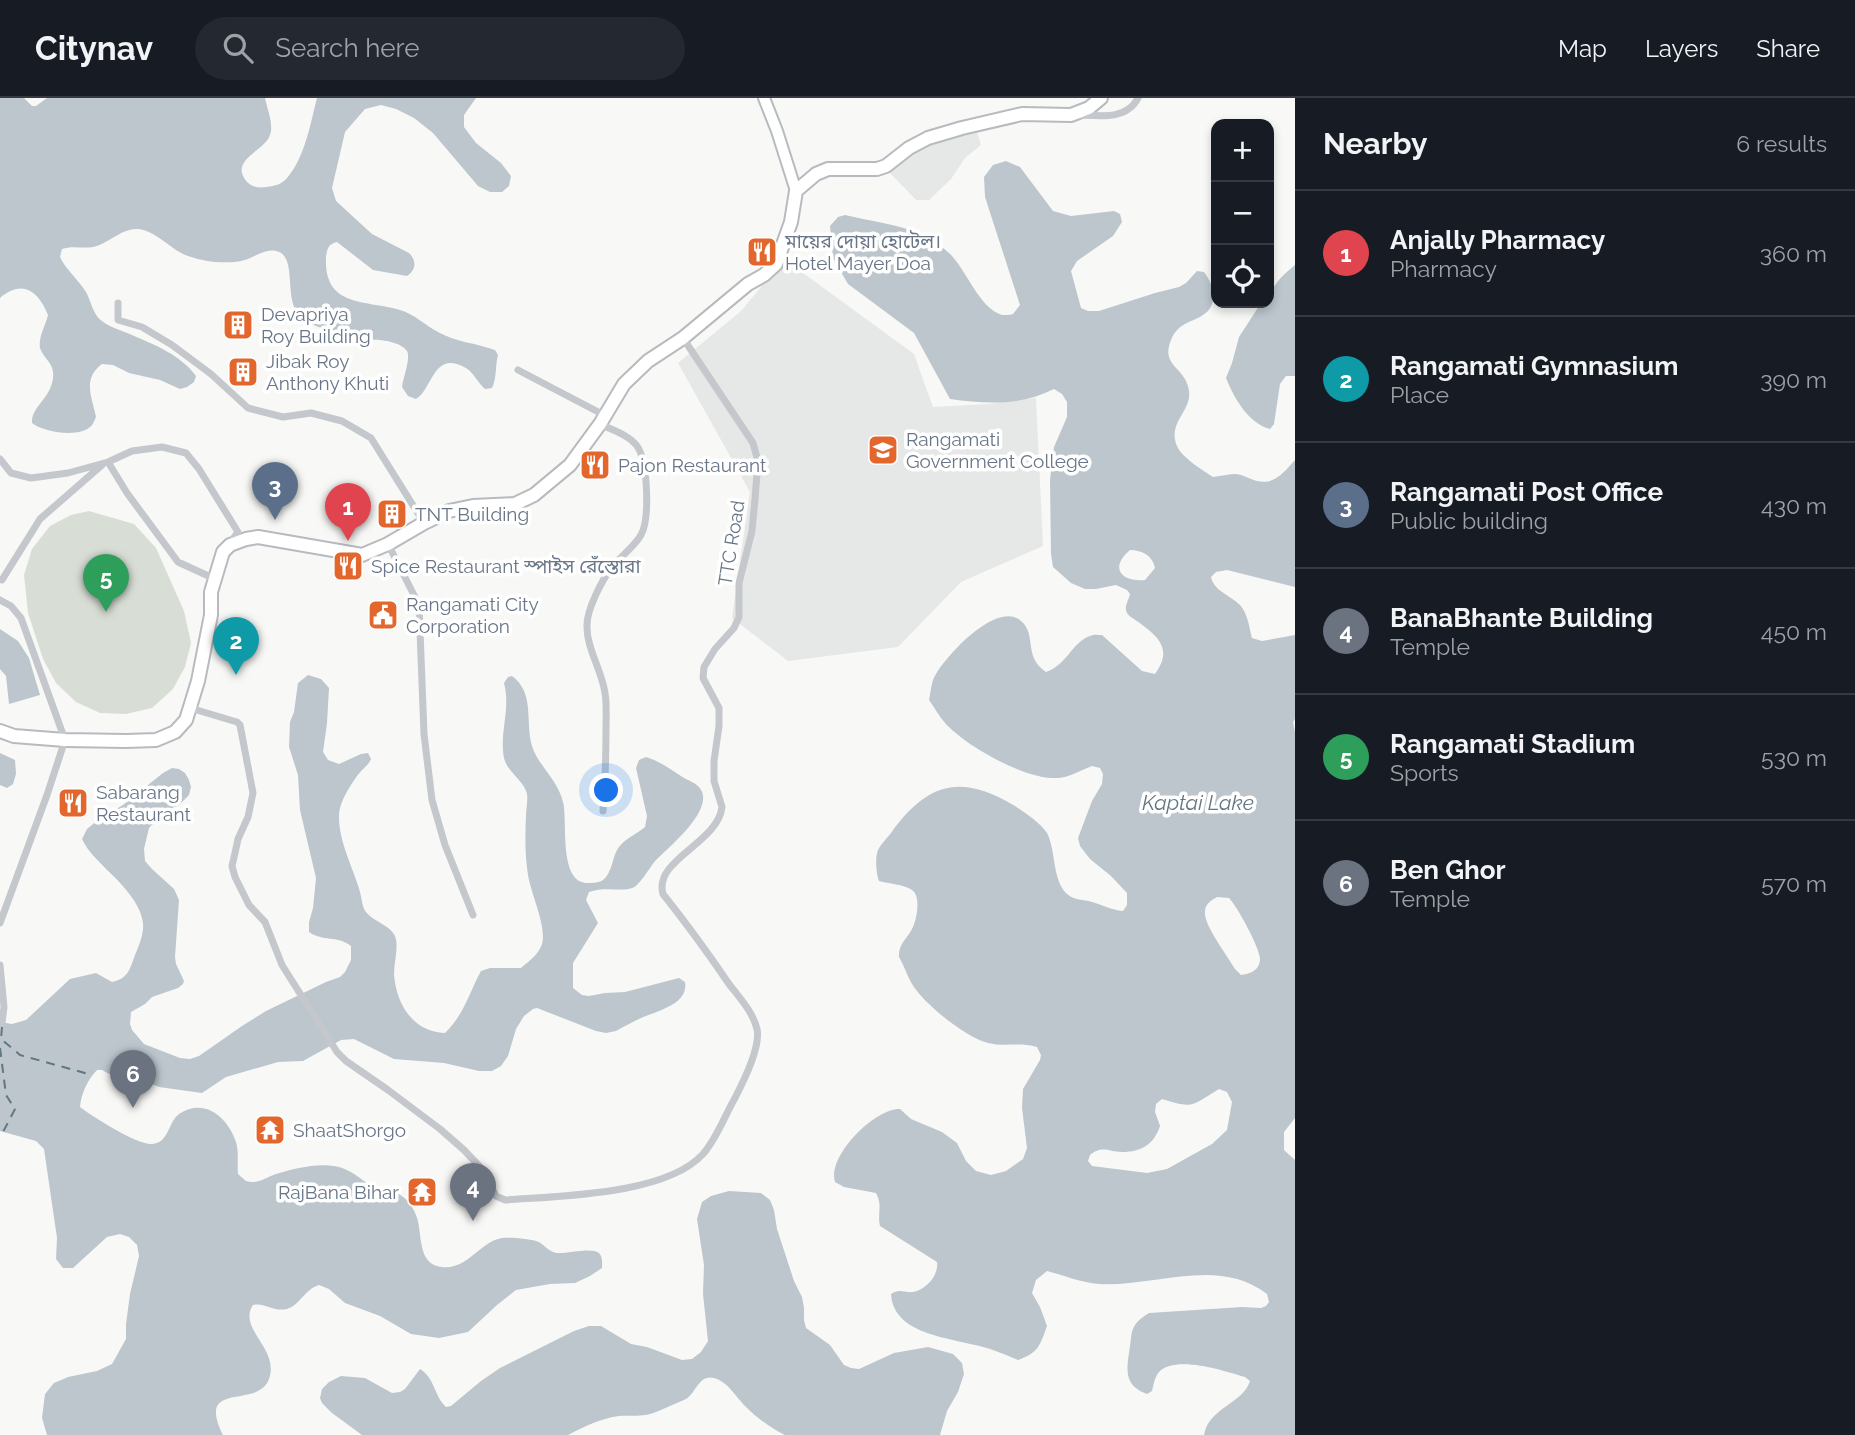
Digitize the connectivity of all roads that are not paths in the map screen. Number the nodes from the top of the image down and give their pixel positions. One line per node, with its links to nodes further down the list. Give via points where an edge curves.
1 (764, 98): 5 (main road)
2 (1101, 98): 4 (highway)
3 (1138, 98): 4 (street, via 1135,105 1116,116)
4 (1071, 115): 5 (highway, via 1022,114 962,128 928,138 877,169 828,169)
5 (796, 191): 7 (highway, via 776,264)
6 (118, 303): 12 (street, via 118,320 142,327 172,345 248,408 283,417 311,413 342,421 371,438)
7 (683, 338): 9 (highway, via 624,384); 18 (street, TTC Road, via 753,443 758,461 752,531 739,583 739,617 704,667 703,678 719,708 714,781 722,811 702,840 669,867 660,886 753,1017 758,1036 743,1084 713,1142 690,1166 655,1181 616,1189 501,1199 464,1150 346,1061 282,965 265,922 249,905 235,877 232,866 253,793 240,725)
8 (518, 370): 9 (street)
9 (602, 420): 12 (highway, via 570,465 534,495 515,504 449,511); 21 (street, via 637,446 646,497 643,531 611,568 586,626 605,693)
10 (0, 459): 11 (street, via 11,473 31,478)
11 (106, 462): 14 (street, via 162,446 186,453 238,532); 15 (street, via 178,562); 16 (street, via 40,519)
12 (424, 523): 13 (highway)
13 (388, 544): 14 (highway, via 362,555 258,537 230,545); 22 (street, via 419,605 432,800)
14 (223, 552): 15 (highway)
15 (215, 579): 18 (highway)
16 (2, 580)
17 (0, 600): 20 (street, via 21,618)
18 (190, 708): 20 (highway, via 175,732 156,740)
19 (0, 731): 20 (highway)
20 (65, 740): 23 (street)
21 (603, 811)
22 (473, 915)
23 (0, 923)
24 (0, 965): 25 (street)
25 (2, 1023)

